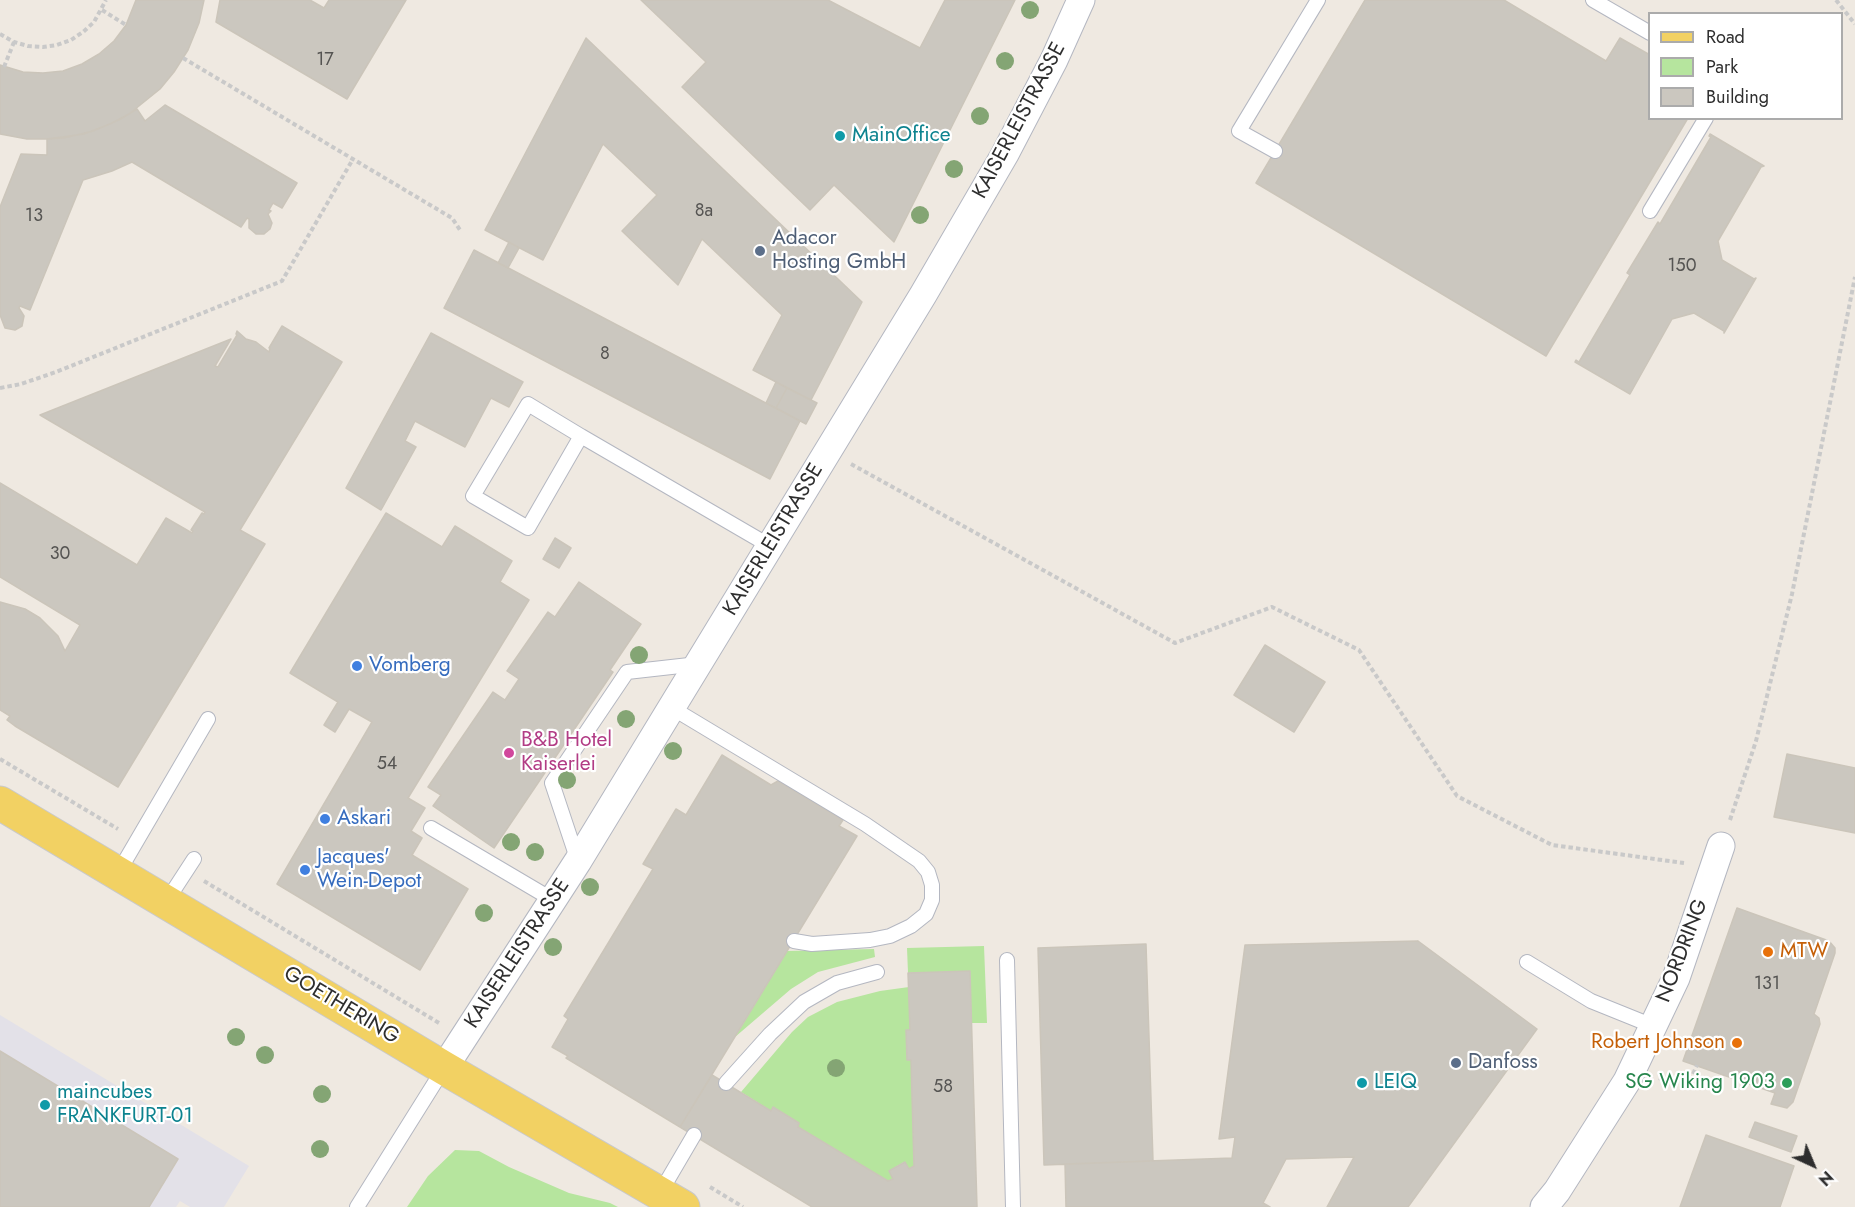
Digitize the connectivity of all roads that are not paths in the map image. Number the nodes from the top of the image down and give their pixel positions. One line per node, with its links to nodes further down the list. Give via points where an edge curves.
1 (1081, 0): 9 (street, KAISERLEISTRASSE, via 1005,154)
2 (1318, 0): 6 (lane, via 1239,131)
3 (1593, 0): 4 (lane)
4 (1648, 32)
5 (1705, 120): 7 (lane)
6 (1275, 151)
7 (1650, 210)
8 (581, 436): 8 (lane, via 528,528 474,496 528,404); 9 (lane)
9 (770, 546): 10 (street, KAISERLEISTRASSE)
10 (698, 664): 11 (street, KAISERLEISTRASSE); 16 (lane, via 627,672 552,783)
11 (672, 708): 16 (street, KAISERLEISTRASSE); 21 (lane, via 865,824 919,861 928,873 932,900 926,914 911,926 870,940 812,944)
12 (208, 719): 18 (lane)
13 (0, 803): 18 (main road, GOETHERING)
14 (432, 828): 19 (lane)
15 (1718, 856): 25 (street, NORDRING, via 1676,978)
16 (578, 861): 19 (street, KAISERLEISTRASSE)
17 (190, 865): 20 (lane)
18 (118, 873): 20 (main road, GOETHERING)
19 (554, 900): 26 (street, KAISERLEISTRASSE)
20 (166, 902): 26 (main road, GOETHERING)
21 (794, 940)
22 (1007, 960): 31 (lane)
23 (1527, 962): 25 (lane, via 1591,1001)
24 (877, 972): 27 (lane, via 837,983 804,1002)
25 (1653, 1026): 32 (street, NORDRING, via 1627,1081)
26 (444, 1068): 29 (main road, GOETHERING); 30 (lane)
27 (726, 1083)
28 (694, 1135): 29 (lane)
29 (671, 1200)
30 (357, 1207)
31 (1013, 1207)
32 (1544, 1207)

